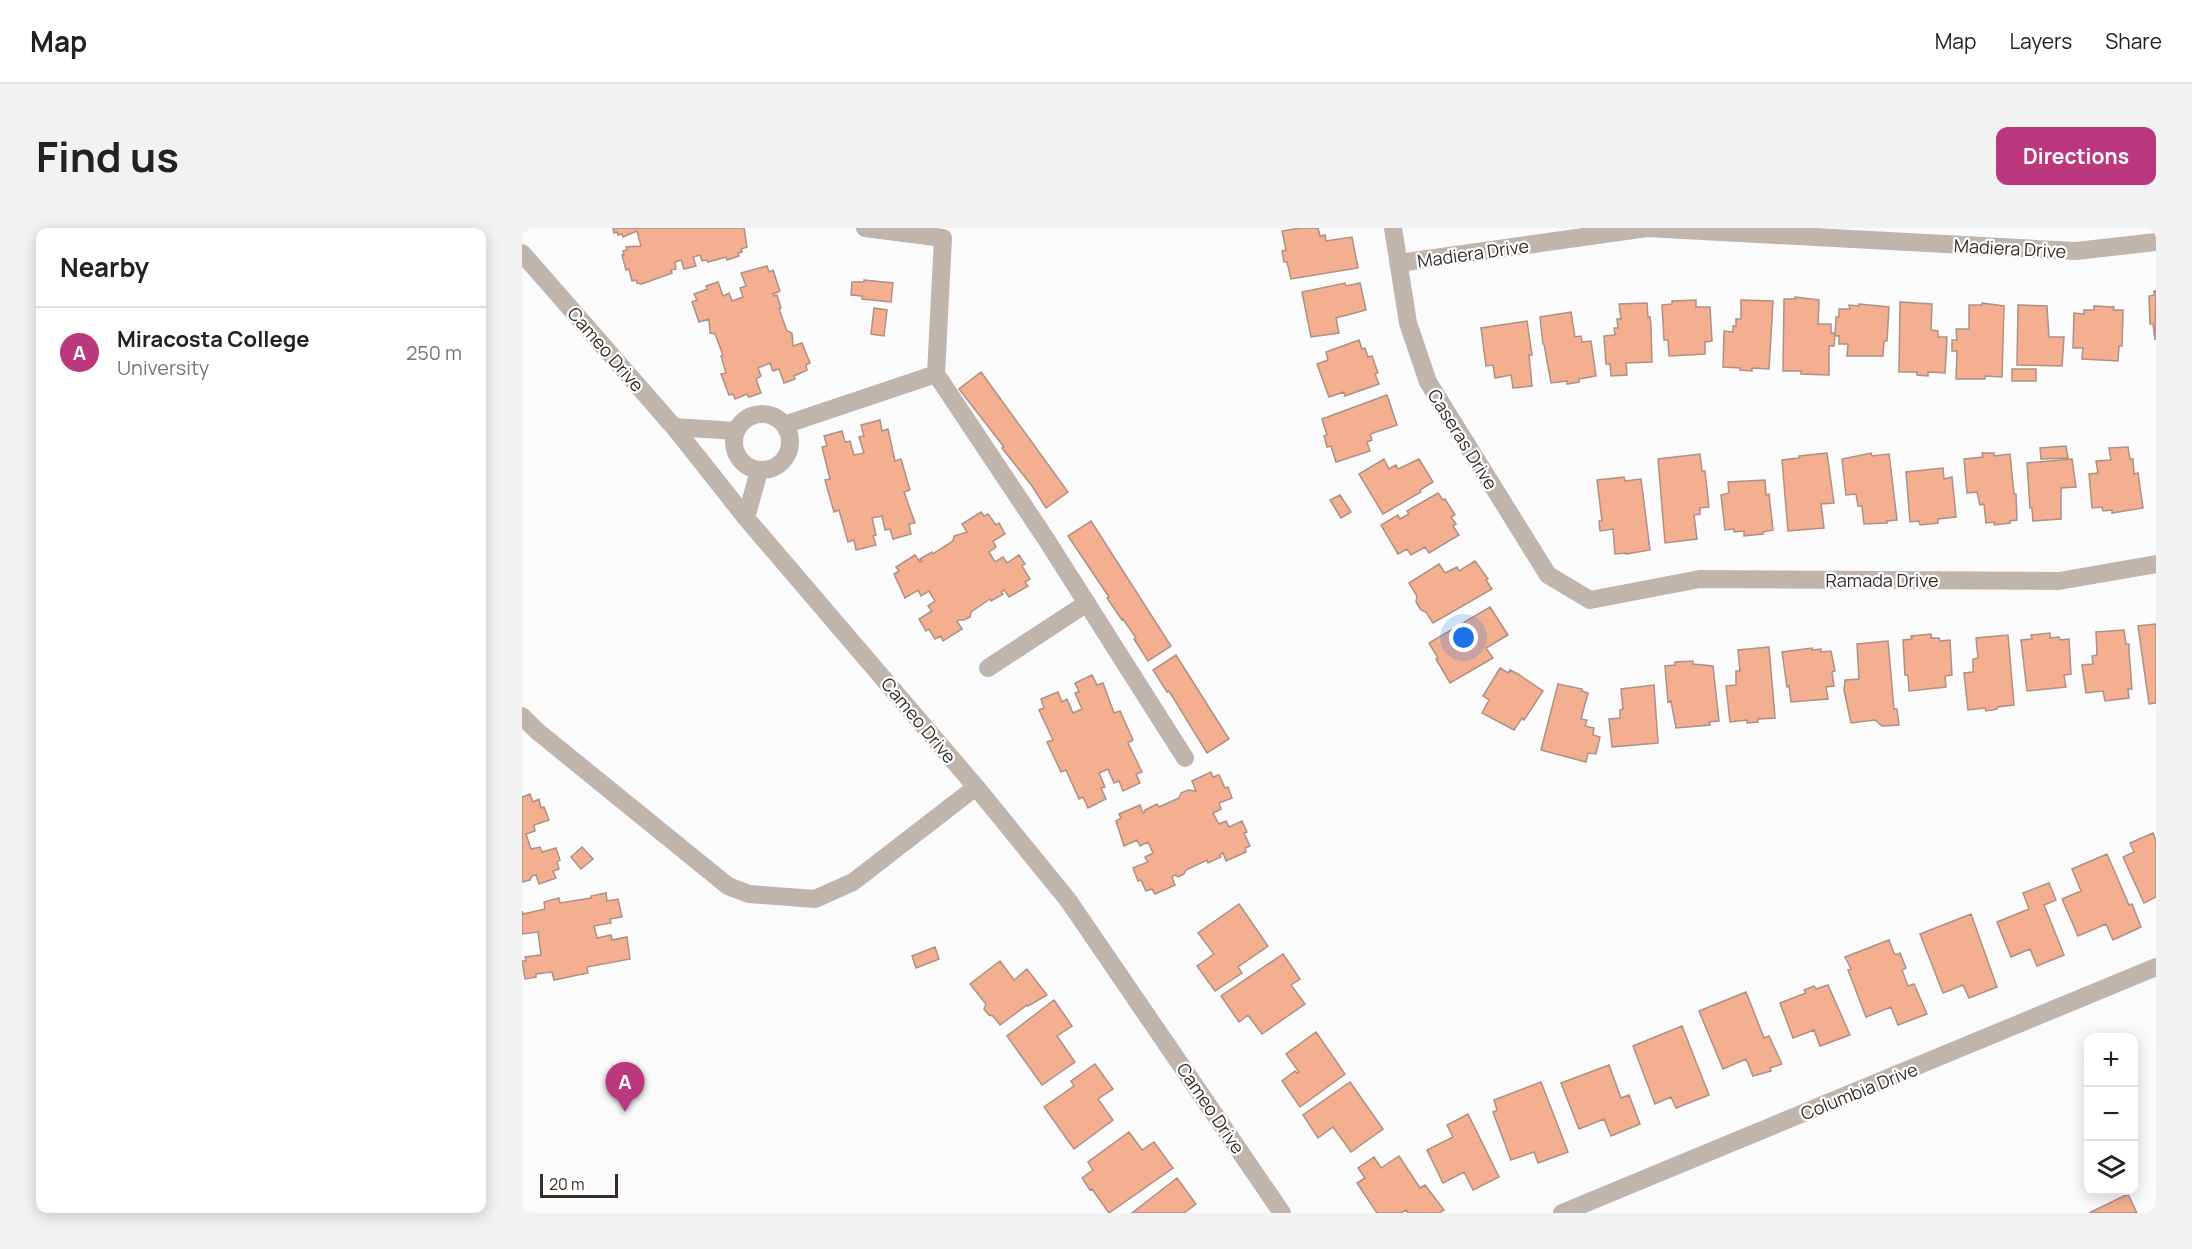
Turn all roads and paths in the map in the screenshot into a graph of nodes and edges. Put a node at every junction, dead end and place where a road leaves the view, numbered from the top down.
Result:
1 (865, 228) edge
2 (1393, 228) edge
3 (2156, 242) edge
4 (522, 253) edge
5 (1399, 263) junction
6 (936, 374) junction
7 (784, 424) junction
8 (674, 427) junction
9 (736, 431) junction
10 (759, 471) junction
11 (746, 518) junction
12 (2156, 564) edge
13 (1607, 597) joint
14 (1087, 603) junction
15 (988, 668) dead end
16 (522, 716) edge
17 (1185, 758) dead end
18 (976, 787) junction
19 (2156, 967) edge
20 (1282, 1213) edge
21 (1562, 1213) edge

1 - 6 street
2 - 5 street, Caseras Drive
3 - 5 street, Madiera Drive
4 - 8 street, Cameo Drive
5 - 13 street, Caseras Drive
6 - 7 street
6 - 14 street
7 - 9 street
7 - 10 street
8 - 9 street
8 - 11 street, Cameo Drive
9 - 10 street
10 - 11 street
11 - 18 street, Cameo Drive
12 - 13 street, Ramada Drive
14 - 15 street
14 - 17 street
16 - 18 street
18 - 20 street, Cameo Drive
19 - 21 street, Columbia Drive

